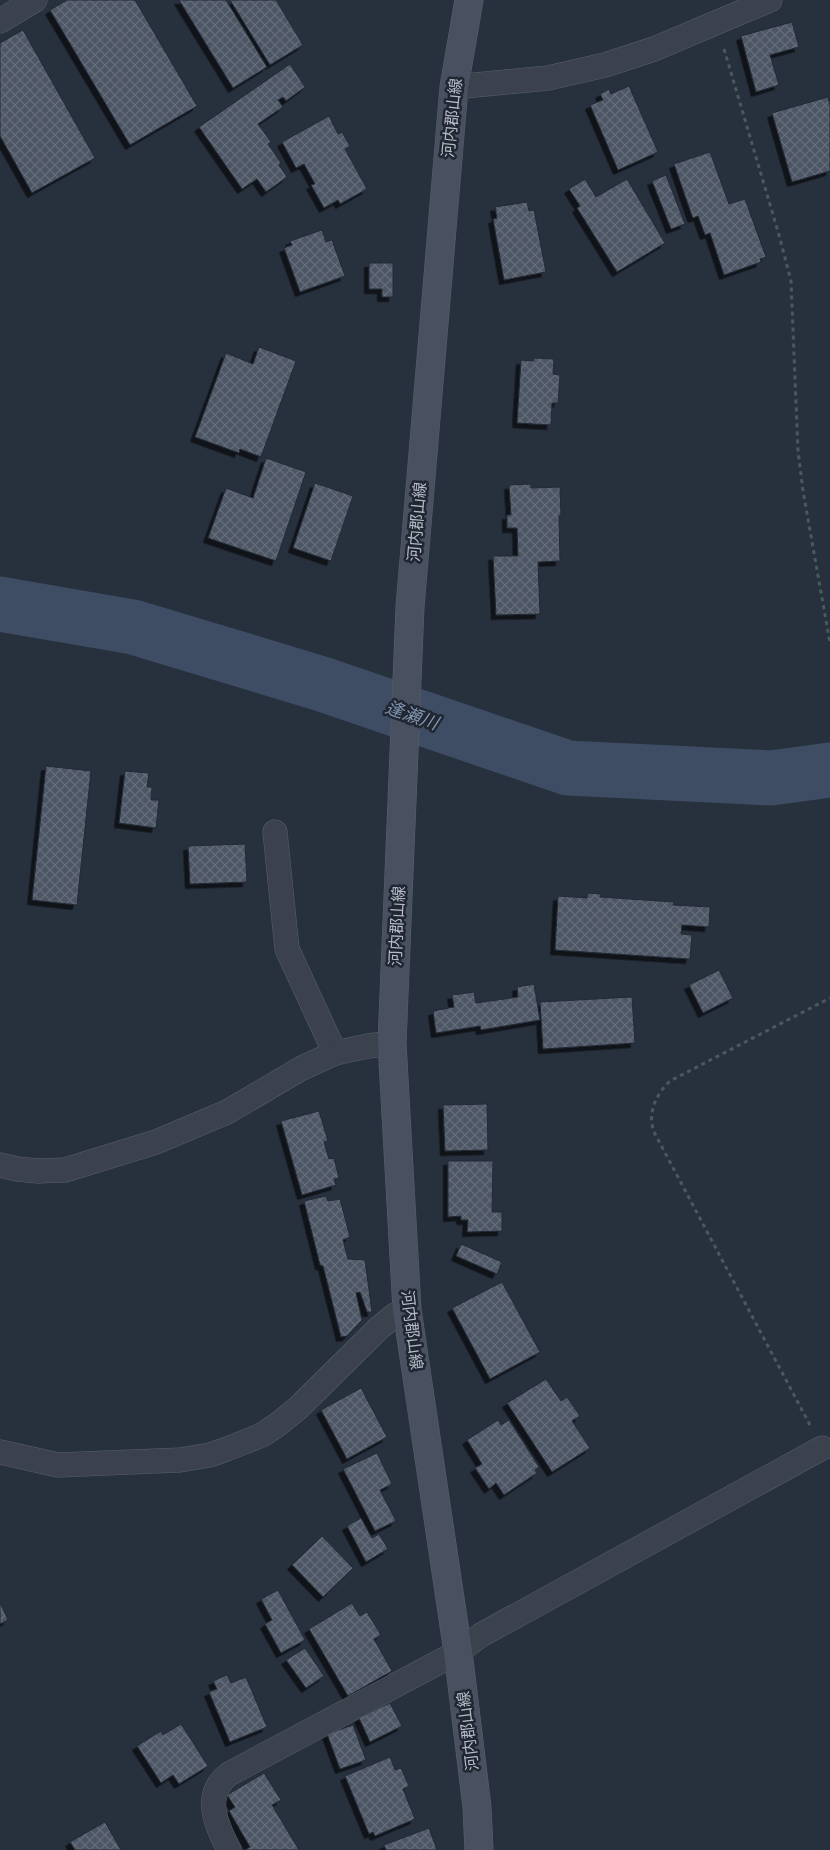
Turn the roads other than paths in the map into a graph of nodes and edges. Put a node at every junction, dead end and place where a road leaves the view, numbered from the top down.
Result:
1 (35, 0) edge
2 (469, 0) edge
3 (770, 0) edge
4 (0, 21) edge
5 (454, 87) junction
6 (275, 832) dead end
7 (392, 1043) junction
8 (335, 1053) junction
9 (0, 1165) edge
10 (407, 1310) junction
11 (822, 1448) road end
12 (0, 1452) edge
13 (458, 1652) junction
14 (229, 1850) edge
15 (479, 1850) edge

1 - 4 street
2 - 5 main road, 河内郡山線
3 - 5 street
5 - 7 main road, 河内郡山線
6 - 8 street
7 - 8 street
7 - 10 main road, 河内郡山線
8 - 9 street
10 - 12 street
10 - 13 main road, 河内郡山線
11 - 13 street
13 - 14 street
13 - 15 main road, 河内郡山線

